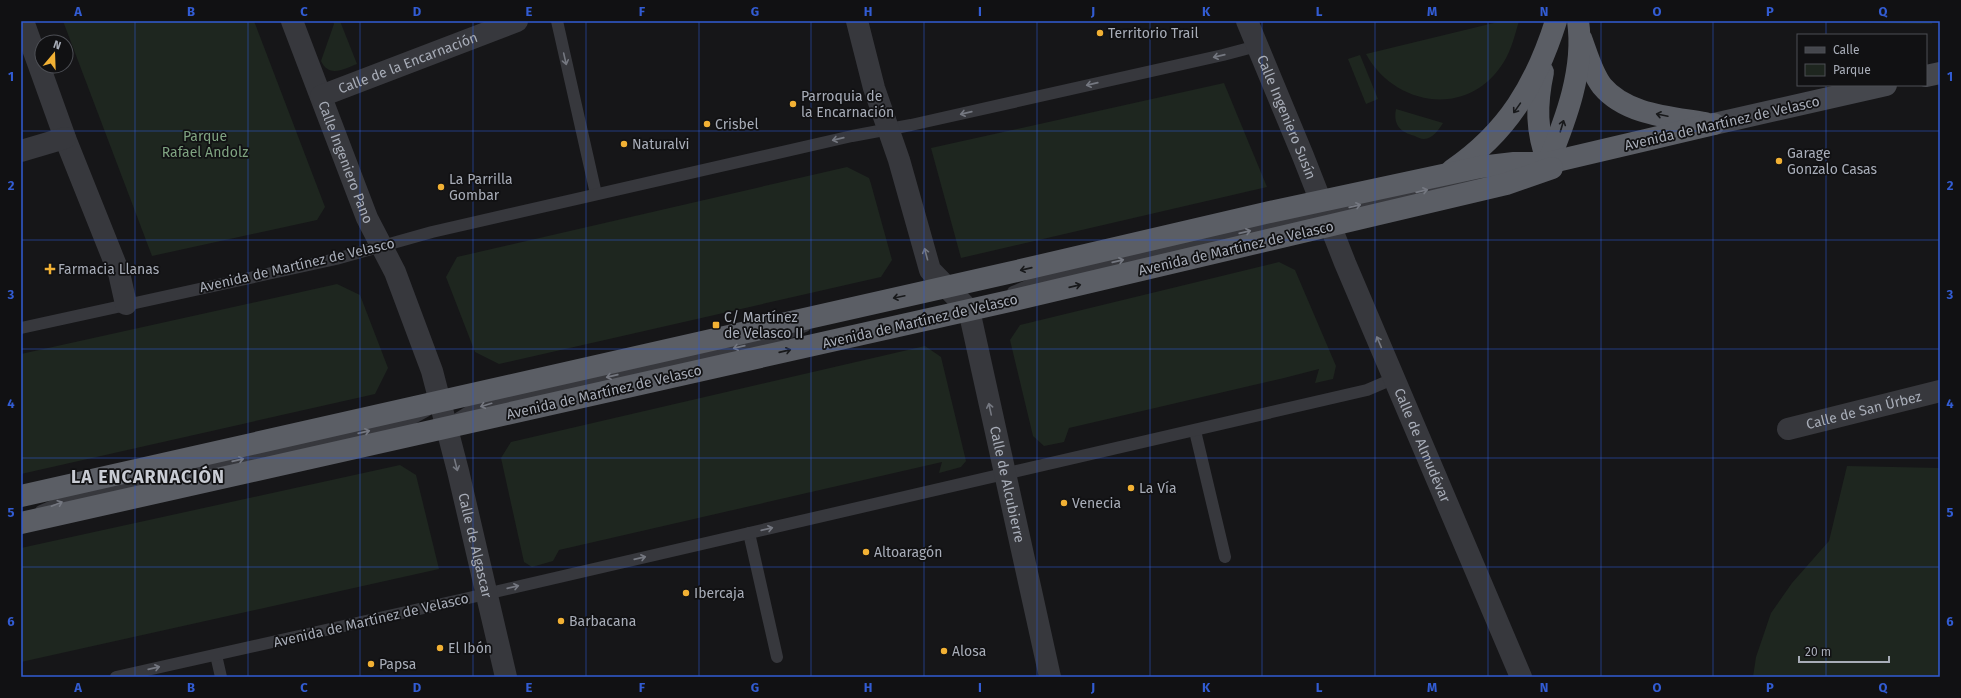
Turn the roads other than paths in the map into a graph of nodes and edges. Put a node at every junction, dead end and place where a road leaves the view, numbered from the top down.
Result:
1 (22, 21) edge
2 (292, 21) edge
3 (517, 21) edge
4 (556, 21) edge
5 (857, 21) edge
6 (1247, 21) edge
7 (1556, 21) edge
8 (1579, 30) edge
9 (1257, 46) junction
10 (1547, 48) junction
11 (1940, 73) edge
12 (1927, 76) edge
13 (1882, 86) edge
14 (321, 96) junction
15 (1714, 124) junction
16 (889, 130) junction
17 (65, 138) junction
18 (21, 151) edge
19 (1581, 156) junction
20 (1548, 163) junction
21 (1446, 174) junction
22 (596, 194) junction
23 (1326, 213) junction
24 (382, 246) junction
25 (965, 300) junction
26 (126, 304) junction
27 (21, 328) edge
28 (1395, 378) junction
29 (1940, 391) edge
30 (443, 414) junction
31 (1788, 429) dead end
32 (1195, 431) junction
33 (1004, 475) junction
34 (21, 496) edge
35 (22, 523) edge
36 (749, 533) junction
37 (1225, 557) dead end
38 (487, 593) junction
39 (216, 655) junction
40 (777, 657) dead end
41 (116, 677) edge
42 (221, 677) edge
43 (506, 677) edge
44 (1050, 677) edge
45 (1521, 677) edge

1 - 17 street
2 - 14 street, Calle Ingeniero Pano
3 - 14 street, Calle de la Encarnación
4 -> 22 lane
5 - 16 street
6 - 9 street, Calle Ingeniero Susín
7 - 10 highway
15 -> 8 highway
20 -> 8 highway
9 -> 16 lane, Avenida de Martínez de Velasco
9 - 23 street, Calle Ingeniero Susín
10 - 20 highway
10 -> 21 highway
11 - 12 main road
13 - 15 main road, Avenida de Martínez de Velasco
14 - 24 street, Calle Ingeniero Pano
15 - 19 highway, Avenida de Martínez de Velasco
16 -> 22 lane, Avenida de Martínez de Velasco
25 -> 16 street
17 - 18 street
17 - 26 street
19 - 20 highway, Avenida de Martínez de Velasco
19 - 23 highway, Avenida de Martínez de Velasco
20 - 21 highway, Avenida de Martínez de Velasco
23 -> 20 lane
21 - 23 highway, Avenida de Martínez de Velasco
22 - 24 lane, Avenida de Martínez de Velasco
25 -> 23 highway, Avenida de Martínez de Velasco
23 -> 25 highway, Avenida de Martínez de Velasco
28 -> 23 street, Calle de Almudévar
24 - 26 lane, Avenida de Martínez de Velasco
24 - 30 street, Calle Ingeniero Pano
30 -> 25 highway, Avenida de Martínez de Velasco
25 -> 30 highway, Avenida de Martínez de Velasco
33 -> 25 street, Calle de Alcubierre
26 - 27 lane, Avenida de Martínez de Velasco
28 - 32 lane, Avenida de Martínez de Velasco
28 - 45 street, Calle de Almudévar
29 - 31 street, Calle de San Úrbez
30 - 34 highway, Avenida de Martínez de Velasco
35 -> 30 highway, Avenida de Martínez de Velasco
30 -> 38 street, Calle de Algascar
32 - 33 lane, Avenida de Martínez de Velasco
32 - 37 lane
36 -> 33 lane, Avenida de Martínez de Velasco
33 - 44 street, Calle de Alcubierre
38 -> 36 lane, Avenida de Martínez de Velasco
36 - 40 lane
38 - 39 lane, Avenida de Martínez de Velasco
38 - 43 street, Calle de Algascar
41 -> 39 lane, Avenida de Martínez de Velasco
39 - 42 lane

